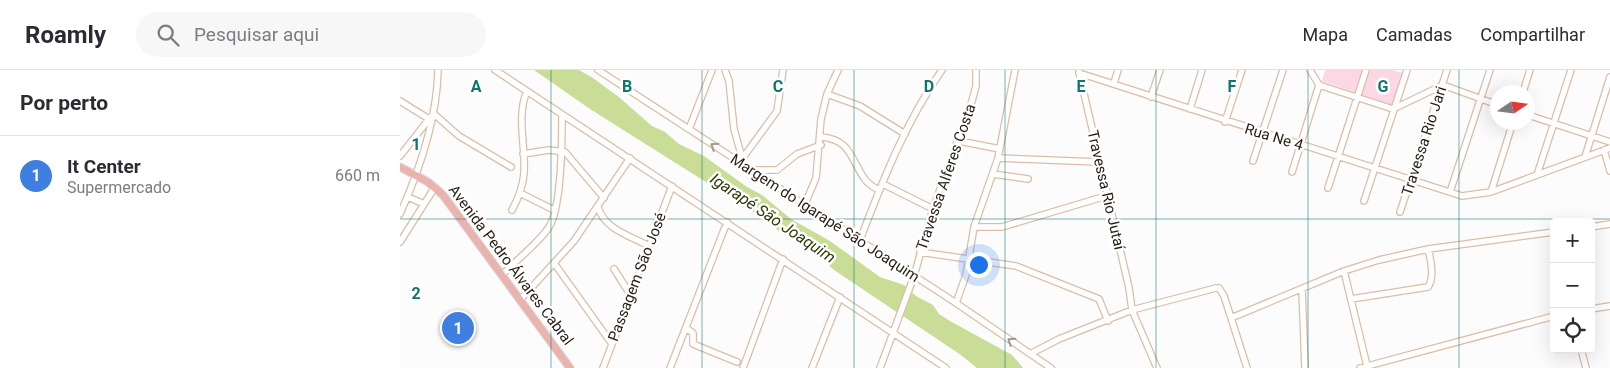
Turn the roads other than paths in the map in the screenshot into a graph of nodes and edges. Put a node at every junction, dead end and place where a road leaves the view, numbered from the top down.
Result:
1 (438, 70) edge
2 (494, 70) edge
3 (598, 70) edge
4 (712, 70) edge
5 (725, 70) edge
6 (783, 70) edge
7 (838, 70) edge
8 (942, 70) edge
9 (976, 70) edge
10 (1015, 70) edge
11 (1118, 70) edge
12 (1160, 70) edge
13 (1202, 70) edge
14 (1242, 70) edge
15 (1283, 70) edge
16 (1310, 70) edge
17 (1366, 70) edge
18 (1448, 70) edge
19 (1490, 70) edge
20 (1530, 70) edge
21 (1571, 70) edge
22 (1405, 71) edge
23 (1079, 72) edge
24 (1610, 77) edge
25 (1114, 83) junction
26 (1319, 85) junction
27 (1443, 85) junction
28 (1525, 85) edge
29 (528, 91) junction
30 (828, 94) junction
31 (1151, 96) junction
32 (1357, 97) junction
33 (1480, 100) junction
34 (400, 101) edge
35 (1490, 103) edge
36 (1190, 109) junction
37 (1393, 109) junction
38 (562, 115) junction
39 (432, 117) junction
40 (1535, 117) edge
41 (1226, 122) junction
42 (1554, 124) junction
43 (689, 129) junction
44 (1510, 130) edge
45 (1263, 133) junction
46 (905, 134) junction
47 (1591, 135) junction
48 (821, 137) junction
49 (959, 141) junction
50 (1610, 142) edge
51 (1301, 145) junction
52 (821, 146) junction
53 (1000, 149) junction
54 (1607, 149) edge
55 (562, 151) junction
56 (523, 154) junction
57 (400, 156) edge
58 (1337, 156) junction
59 (1585, 156) junction
60 (630, 158) junction
61 (998, 158) junction
62 (740, 160) junction
63 (1253, 161) dead end
64 (1098, 162) junction
65 (400, 166) edge
66 (511, 167) dead end
67 (1374, 169) junction
68 (750, 170) junction
69 (1610, 171) edge
70 (1292, 172) dead end
71 (417, 174) junction
72 (993, 174) junction
73 (1537, 175) junction
74 (1028, 179) dead end
75 (1411, 180) junction
76 (883, 184) junction
77 (672, 186) junction
78 (435, 187) junction
79 (1328, 188) dead end
80 (879, 190) junction
81 (1450, 192) junction
82 (1491, 192) junction
83 (520, 194) junction
84 (1106, 196) junction
85 (408, 197) junction
86 (604, 198) junction
87 (1364, 201) dead end
88 (424, 204) junction
89 (804, 206) junction
90 (598, 207) junction
91 (933, 209) junction
92 (512, 210) dead end
93 (554, 210) junction
94 (1400, 212) dead end
95 (400, 214) edge
96 (727, 222) junction
97 (1610, 224) edge
98 (1595, 226) edge
99 (974, 227) junction
100 (1550, 233) edge
101 (860, 240) junction
102 (400, 242) edge
103 (648, 246) junction
104 (1428, 249) junction
105 (920, 252) junction
106 (783, 259) junction
107 (969, 260) junction
108 (554, 263) junction
109 (614, 269) dead end
110 (1344, 271) junction
111 (503, 274) junction
112 (913, 278) junction
113 (1302, 289) junction
114 (630, 294) junction
115 (840, 297) junction
116 (521, 299) junction
117 (1351, 300) junction
118 (956, 303) junction
119 (1610, 306) edge
120 (1595, 308) edge
121 (1132, 310) junction
122 (1550, 317) edge
123 (1232, 318) junction
124 (1108, 321) junction
125 (686, 328) junction
126 (893, 332) junction
127 (612, 344) junction
128 (1582, 353) edge
129 (1030, 354) junction
130 (737, 362) dead end
131 (937, 365) edge
132 (1363, 367) edge
133 (570, 368) edge
134 (603, 368) edge
135 (670, 368) edge
136 (743, 368) edge
137 (812, 368) edge
138 (880, 368) edge
139 (946, 368) edge
140 (1051, 368) edge
141 (1156, 368) edge
142 (1248, 368) edge
143 (1305, 368) edge
144 (1586, 368) edge

1 - 39 street
2 - 29 street
3 - 43 street, Margem do Igarapé São Joaquim
4 - 43 street
5 - 62 street
6 - 62 street
7 - 30 street
8 - 46 street
9 - 49 street, Travessa Alferes Costa
10 - 53 street
11 - 25 street
12 - 31 street
13 - 36 street
14 - 41 street
15 - 45 street
16 - 26 street
17 - 32 street
18 - 27 street, Travessa Rio Jari
19 - 33 street
20 - 28 street
21 - 42 street
22 - 37 street
23 - 25 street, Rua Ne 4
23 - 64 street, Travessa Rio Jutaí
24 - 47 street
25 - 31 street, Rua Ne 4
26 - 32 street
26 - 51 street
27 - 33 street
27 - 37 street
27 - 75 street, Travessa Rio Jari
29 - 38 street
29 - 56 street
30 - 46 street
30 - 48 street
31 - 36 street, Rua Ne 4
32 - 37 street
32 - 58 street
33 - 35 street
33 - 81 street
34 - 39 street
36 - 41 street, Rua Ne 4
37 - 67 street
38 - 55 street
38 - 60 street
39 - 57 street
39 - 66 street
39 - 71 street
40 - 42 street
41 - 45 street, Rua Ne 4
42 - 47 street
42 - 73 street
62 -> 43 street, Margem do Igarapé São Joaquim
44 - 82 street
45 - 51 street, Rua Ne 4
45 - 63 street
46 - 76 street
47 - 50 street
47 - 59 street
48 - 52 street
48 - 80 street
49 - 53 street
49 - 91 street, Travessa Alferes Costa
51 - 58 street, Rua Ne 4
51 - 70 street
52 - 68 street
52 - 89 street
53 - 61 street
54 - 59 street
54 - 69 street
55 - 56 street
55 - 86 street
55 - 93 street
56 - 83 street
58 - 67 street, Rua Ne 4
58 - 79 street
59 - 73 street
60 - 77 street
60 - 86 street
61 - 64 street
61 - 72 street
62 - 68 street, Margem do Igarapé São Joaquim
64 - 84 street, Travessa Rio Jutaí
65 - 71 main road, Avenida Pedro Álvares Cabral
67 - 75 street, Rua Ne 4
67 - 87 street
68 - 89 street, Margem do Igarapé São Joaquim
71 - 78 main road, Avenida Pedro Álvares Cabral
71 - 85 street
72 - 74 street
72 - 99 street
73 - 82 street
75 - 81 street, Rua Ne 4
75 - 94 street, Travessa Rio Jari
76 - 80 street
76 - 91 street
77 - 96 street
77 - 103 street, Passagem São José
78 - 88 street
78 - 111 main road, Avenida Pedro Álvares Cabral
80 - 101 street
81 - 82 street, Rua Ne 4
83 - 92 street
83 - 93 street
84 - 99 street
84 - 121 street, Travessa Rio Jutaí
85 - 88 street
85 - 95 street
86 - 90 street
88 - 102 street
89 - 101 street, Margem do Igarapé São Joaquim
90 - 103 street
90 - 108 street
91 - 105 street, Travessa Alferes Costa
93 - 111 street
96 - 106 street
96 - 125 street
97 - 98 street
99 - 107 street
100 - 104 street
101 - 112 street, Margem do Igarapé São Joaquim
103 - 114 street, Passagem São José
104 - 110 street
104 - 117 street
105 - 107 street
105 - 112 street, Travessa Alferes Costa
106 - 115 street
106 - 136 street
107 - 118 street
107 - 124 street
108 - 116 street
108 - 127 street
109 - 114 street
110 - 113 street
110 - 117 street
111 - 116 main road, Avenida Pedro Álvares Cabral
112 - 118 street, Margem do Igarapé São Joaquim
112 - 126 street, Travessa Alferes Costa
113 - 123 street
113 - 143 street
114 - 127 street, Passagem São José
115 - 126 street
115 - 137 street
116 - 133 main road, Avenida Pedro Álvares Cabral
117 - 132 street
129 -> 118 street, Margem do Igarapé São Joaquim
119 - 120 street
121 - 123 street
121 - 124 street
121 - 141 street, Travessa Rio Jutaí
122 - 132 street
123 - 142 street
124 - 129 street
125 - 130 street
125 - 135 street
126 - 131 street
126 - 138 street, Travessa Alferes Costa
127 - 134 street, Passagem São José
128 - 144 street
129 - 140 street, Margem do Igarapé São Joaquim
131 - 139 street

